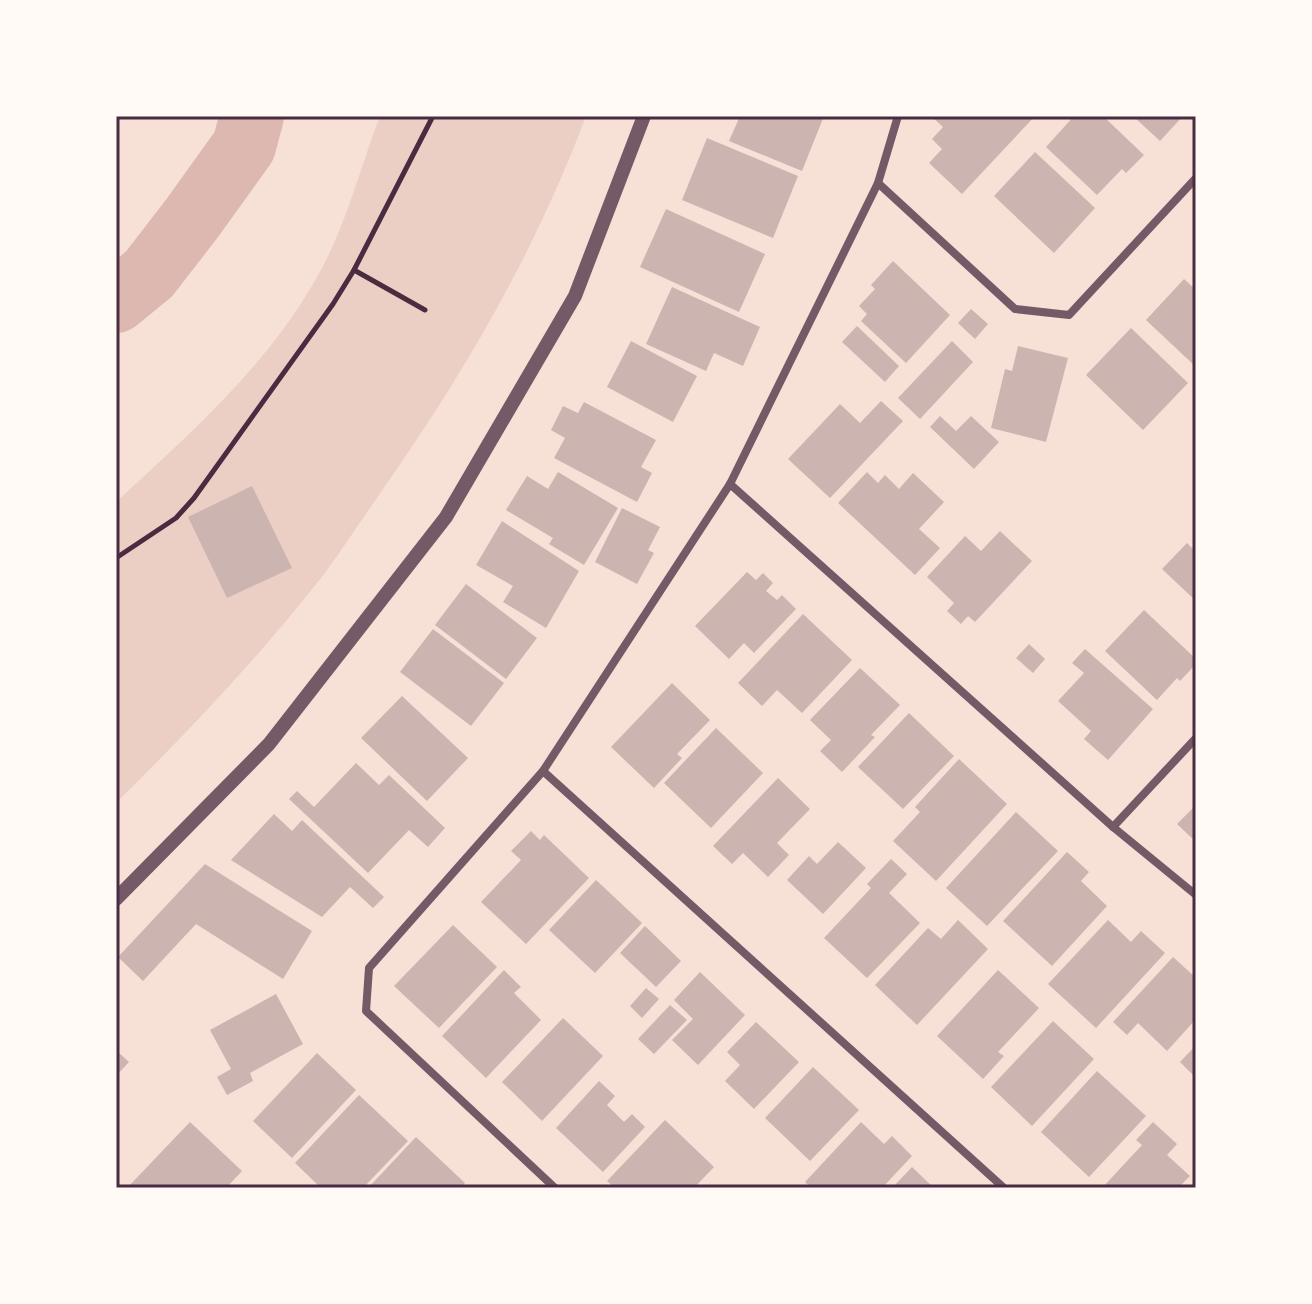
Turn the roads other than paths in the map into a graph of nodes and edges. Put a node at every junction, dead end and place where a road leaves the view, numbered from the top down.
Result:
1 (644, 116) edge
2 (898, 116) edge
3 (1196, 178) edge
4 (878, 183) junction
5 (730, 484) junction
6 (1196, 738) edge
7 (543, 771) junction
8 (1113, 827) junction
9 (1196, 895) edge
10 (116, 899) edge
11 (555, 1188) edge
12 (1004, 1188) edge

1 - 10 street
2 - 4 street
3 - 4 street
4 - 5 street
5 - 7 street
5 - 8 street
6 - 8 street
7 - 11 street
7 - 12 street
8 - 9 street

